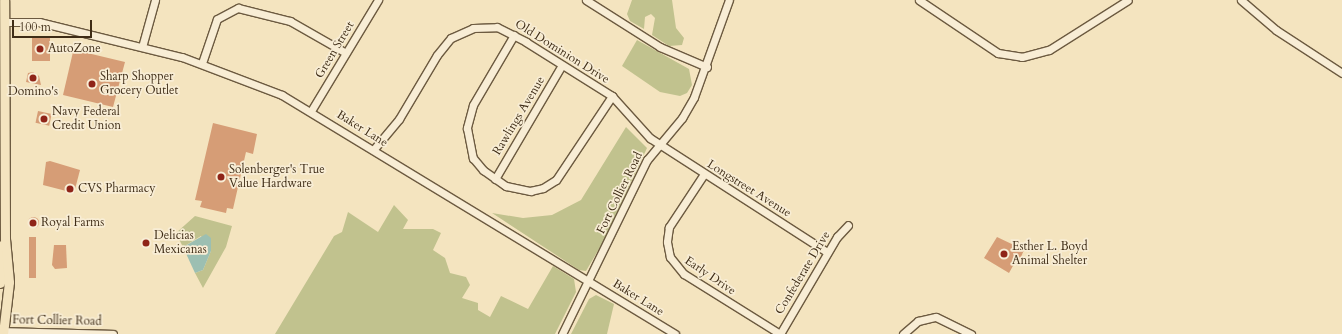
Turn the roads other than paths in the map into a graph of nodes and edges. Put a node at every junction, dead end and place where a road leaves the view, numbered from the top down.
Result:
1 (4, 0) edge
2 (155, 0) edge
3 (378, 0) edge
4 (586, 0) edge
5 (729, 0) edge
6 (919, 0) edge
7 (1128, 0) edge
8 (1241, 0) edge
9 (6, 22) junction
10 (514, 35) junction
11 (142, 47) junction
12 (3, 50) edge
13 (346, 52) junction
14 (202, 63) junction
15 (562, 65) junction
16 (707, 67) junction
17 (1342, 73) edge
18 (612, 96) junction
19 (311, 111) junction
20 (659, 144) junction
21 (374, 149) junction
22 (704, 174) junction
23 (495, 178) junction
24 (3, 185) edge
25 (848, 225) dead end
26 (6, 239) junction
27 (827, 252) junction
28 (588, 280) junction
29 (0, 283) edge
30 (2, 332) edge
31 (105, 333) edge
32 (113, 334) edge
33 (562, 334) edge
34 (674, 334) edge
35 (780, 334) edge
36 (903, 334) edge
37 (971, 334) edge

1 - 9 main road
2 - 11 street
3 - 13 street, Green Street
4 - 16 street
5 - 16 street, Fort Collier Road
6 - 7 street
8 - 17 street
9 - 11 street, Baker Lane
9 - 12 main road
10 - 15 street, Old Dominion Drive
10 - 21 street, Old Dominion Drive
10 - 23 street
11 - 14 street, Baker Lane
12 - 24 main road
13 - 14 street
13 - 19 street, Green Street
14 - 19 street, Baker Lane
15 - 18 street, Old Dominion Drive
15 - 23 street, Rawlings Avenue
16 - 20 street, Fort Collier Road
18 - 20 street, Old Dominion Drive
18 - 23 street
19 - 21 street, Baker Lane
20 - 22 street, Longstreet Avenue
20 - 28 street, Fort Collier Road
21 - 28 street, Baker Lane
22 - 27 street, Longstreet Avenue
22 - 35 street, Early Drive
24 - 26 main road
25 - 27 street, Confederate Drive
26 - 29 main road
26 - 30 main road
27 - 35 street, Confederate Drive
28 - 33 street, Fort Collier Road
28 - 34 street, Baker Lane
30 - 31 street, Fort Collier Road
31 - 32 street, Fort Collier Road
36 - 37 street

